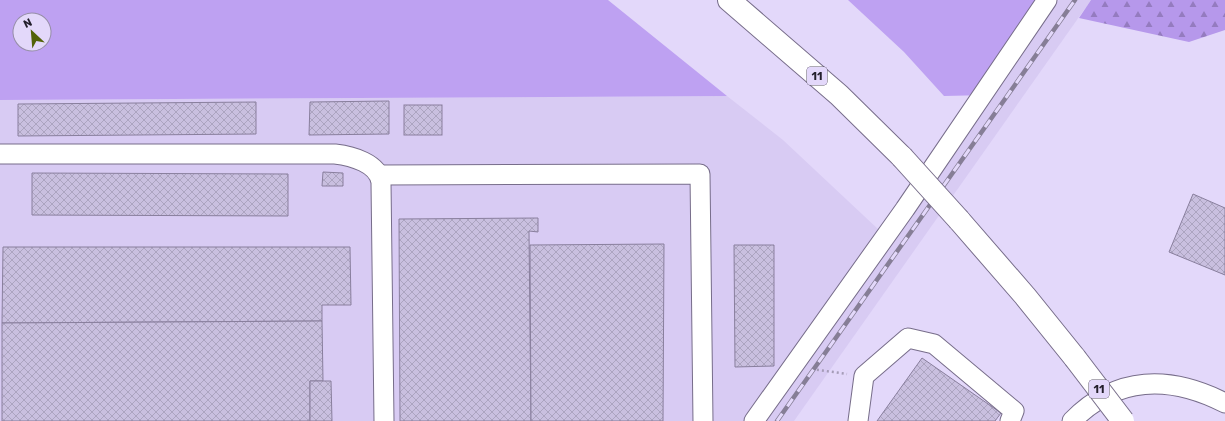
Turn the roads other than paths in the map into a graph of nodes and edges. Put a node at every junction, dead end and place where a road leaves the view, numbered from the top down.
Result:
1 (729, 0) edge
2 (1047, 0) edge
3 (0, 154) edge
4 (380, 174) junction
5 (1225, 402) edge
6 (384, 421) edge
7 (703, 421) edge
8 (754, 421) edge
9 (858, 421) edge
10 (1010, 421) edge
11 (1072, 421) edge
12 (1123, 421) edge

1 - 12 main road, 11, bridge
2 - 8 street
3 - 4 street
4 - 6 street
4 - 7 street
5 - 11 street
9 - 10 street

